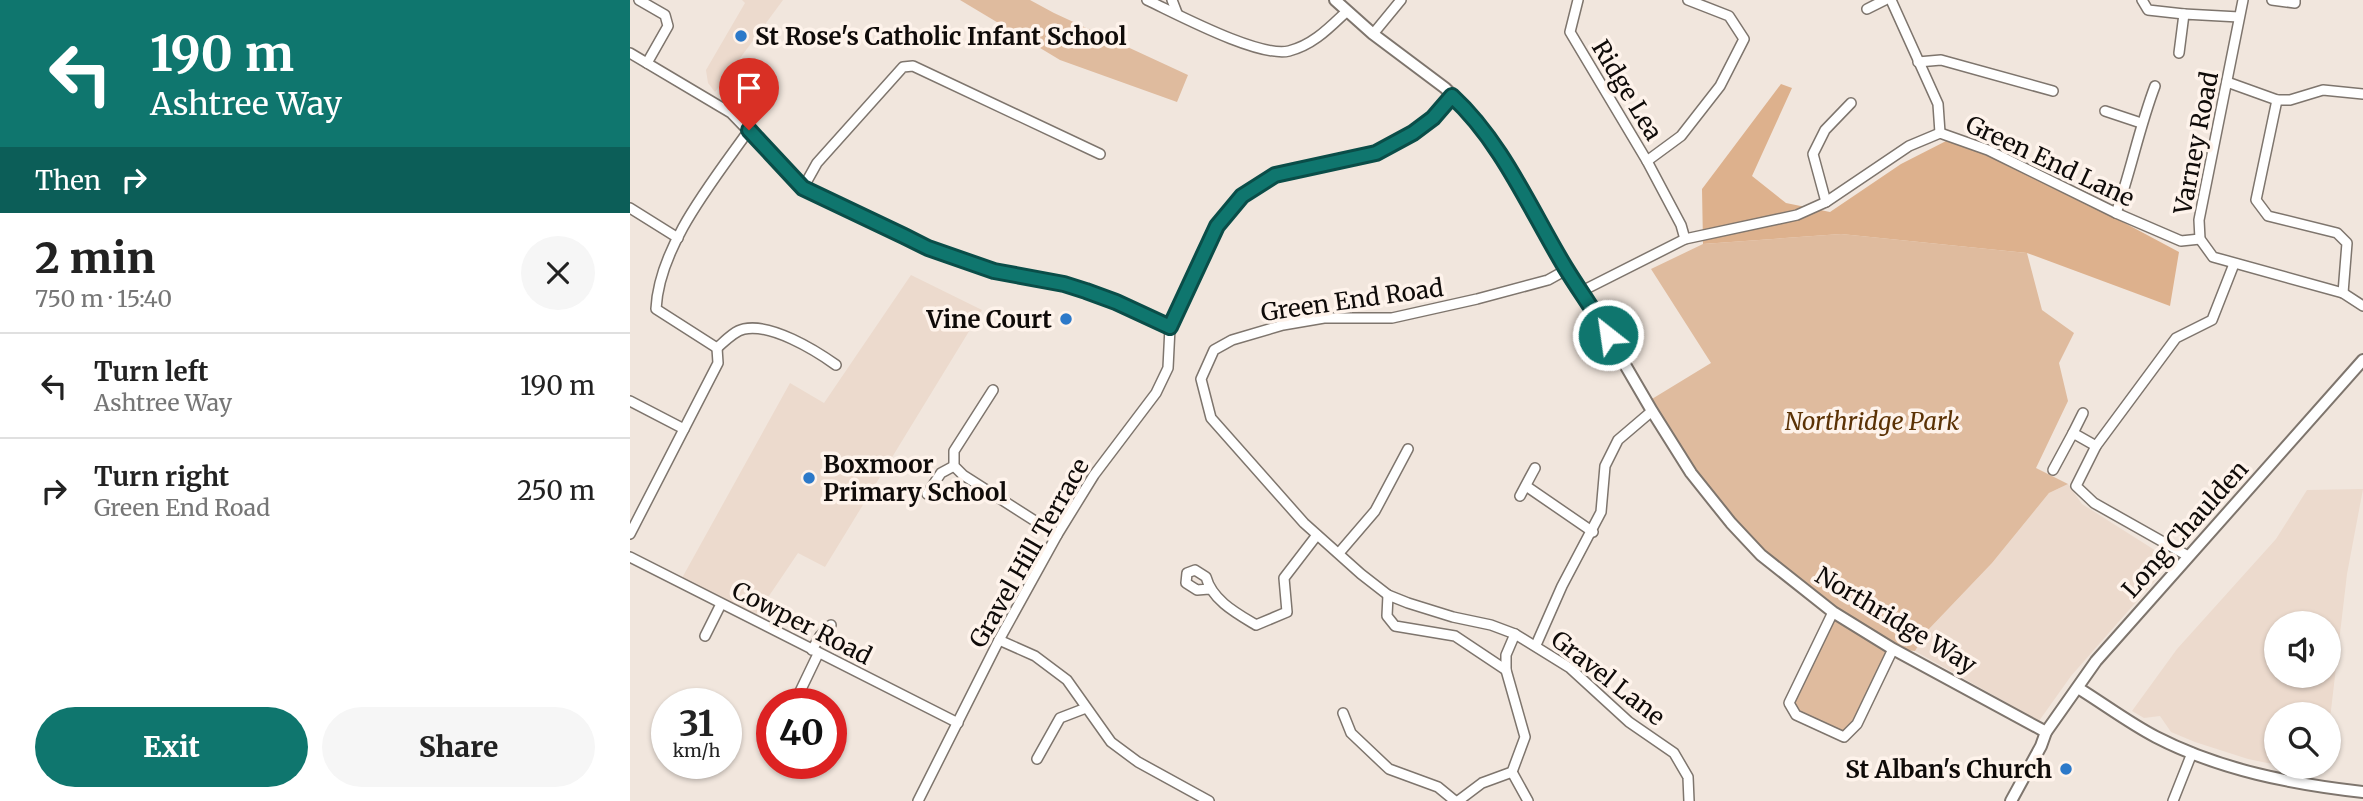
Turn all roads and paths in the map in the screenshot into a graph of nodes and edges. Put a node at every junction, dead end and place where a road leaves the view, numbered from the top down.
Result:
1 (639, 0) edge
2 (1147, 0) edge
3 (1172, 0) edge
4 (1335, 0) edge
5 (1401, 0) edge
6 (1578, 0) edge
7 (1688, 0) edge
8 (1885, 0) edge
9 (1891, 0) edge
10 (2141, 0) edge
11 (2243, 0) edge
12 (2272, 0) edge
13 (2295, 0) edge
14 (1867, 9) dead end
15 (1346, 12) junction
16 (1177, 13) junction
17 (2185, 14) junction
18 (2239, 17) junction
19 (1373, 34) junction
20 (630, 53) edge
21 (2179, 53) dead end
22 (1918, 62) junction
23 (648, 63) junction
24 (2227, 82) junction
25 (2155, 86) dead end
26 (2053, 91) dead end
27 (2363, 94) edge
28 (1452, 96) junction
29 (2277, 100) junction
30 (1851, 103) dead end
31 (2105, 111) dead end
32 (2141, 123) junction
33 (749, 130) junction
34 (1940, 133) junction
35 (1100, 154) dead end
36 (1647, 161) junction
37 (803, 188) junction
38 (1826, 202) junction
39 (630, 208) edge
40 (2116, 213) junction
41 (678, 238) junction
42 (1685, 239) junction
43 (2200, 239) junction
44 (2234, 264) junction
45 (1566, 270) junction
46 (1582, 291) junction
47 (2343, 293) junction
48 (2363, 306) edge
49 (1170, 327) junction
50 (717, 348) junction
51 (2363, 360) edge
52 (836, 365) dead end
53 (1201, 379) joint
54 (993, 390) dead end
55 (630, 401) edge
56 (1652, 411) junction
57 (2083, 413) dead end
58 (684, 429) junction
59 (2073, 433) junction
60 (2096, 446) junction
61 (1408, 449) dead end
62 (954, 466) junction
63 (1535, 468) dead end
64 (2053, 470) dead end
65 (1526, 486) junction
66 (927, 494) dead end
67 (1520, 496) dead end
68 (1593, 532) junction
69 (630, 534) edge
70 (1057, 535) junction
71 (1317, 535) junction
72 (1339, 553) junction
73 (2188, 556) junction
74 (630, 557) edge
75 (1209, 589) dead end
76 (1388, 595) junction
77 (721, 604) junction
78 (1833, 612) junction
79 (831, 625) dead end
80 (1515, 634) junction
81 (705, 636) dead end
82 (999, 640) junction
83 (1536, 645) junction
84 (1893, 649) junction
85 (815, 652) junction
86 (1506, 670) junction
87 (800, 688) edge
88 (2078, 688) junction
89 (1086, 708) junction
90 (1343, 713) dead end
91 (958, 723) junction
92 (2046, 732) junction
93 (2192, 754) junction
94 (1037, 759) dead end
95 (1512, 772) junction
96 (2363, 792) edge
97 (1203, 799) edge
98 (918, 801) edge
99 (1457, 801) edge
100 (1528, 801) edge
101 (1689, 801) edge
102 (2011, 801) edge
103 (2173, 801) edge

1 - 23 street
2 - 16 street
3 - 16 street
4 - 15 street, Northridge Way
5 - 19 street
6 - 36 street, Ridge Lea
7 - 36 street, Ridge Lea
8 - 14 street
9 - 22 street
10 - 17 street
11 - 18 street, Varney Road
12 - 13 street
15 - 16 street
15 - 19 street, Northridge Way
17 - 18 street
17 - 21 street
18 - 24 street, Varney Road
19 - 28 street, Northridge Way
20 - 23 street
22 - 26 street
22 - 34 street
23 - 33 street
24 - 29 street
24 - 43 street, Varney Road
25 - 32 street
27 - 29 street
28 - 45 street, Northridge Way
28 - 49 street
29 - 47 street
30 - 38 street
31 - 32 street
32 - 40 street
33 - 37 street
33 - 41 street
34 - 38 street, Green End Lane
34 - 40 street, Green End Lane
35 - 37 street
36 - 42 street, Ridge Lea
37 - 49 street
38 - 42 street, Green End Lane
39 - 41 street
40 - 43 street, Green End Lane
41 - 50 street
42 - 46 street, Green End Lane
43 - 44 street, Varney Road
44 - 47 street, Varney Road
44 - 60 street
45 - 46 street, Northridge Way
45 - 53 street, Green End Road
46 - 56 street, Northridge Way
47 - 48 street, Varney Road
49 - 70 street, Gravel Hill Terrace
50 - 52 street
50 - 58 street
51 - 73 street, Long Chaulden
53 - 71 street, Gravel Lane
54 - 62 street
55 - 58 street
56 - 68 street
56 - 78 street, Northridge Way
57 - 59 street
58 - 69 street
59 - 60 street
59 - 64 street
60 - 73 street
61 - 72 street
62 - 66 street
62 - 70 street
63 - 65 street
65 - 67 street
65 - 68 street
68 - 83 street
70 - 82 street, Gravel Hill Terrace
71 - 72 street, Gravel Lane
71 - 75 street
72 - 76 street, Gravel Lane
73 - 88 street, Long Chaulden
74 - 77 street, Cowper Road
76 - 80 street, Gravel Lane
76 - 86 street
77 - 81 street
77 - 85 street, Cowper Road
78 - 84 street, Northridge Way
78 - 84 street
79 - 85 street
80 - 83 street, Gravel Lane
80 - 86 street
82 - 89 street
82 - 91 street, Gravel Hill Terrace
83 - 101 street, Gravel Lane
84 - 92 street, Northridge Way
85 - 87 street
85 - 91 street, Cowper Road
86 - 95 street
88 - 92 street, Long Chaulden
88 - 93 street
89 - 94 street
89 - 97 street
90 - 99 street
91 - 98 street, Gravel Hill Terrace
92 - 102 street, Long Chaulden
93 - 96 street
93 - 103 street
95 - 99 street
95 - 100 street

